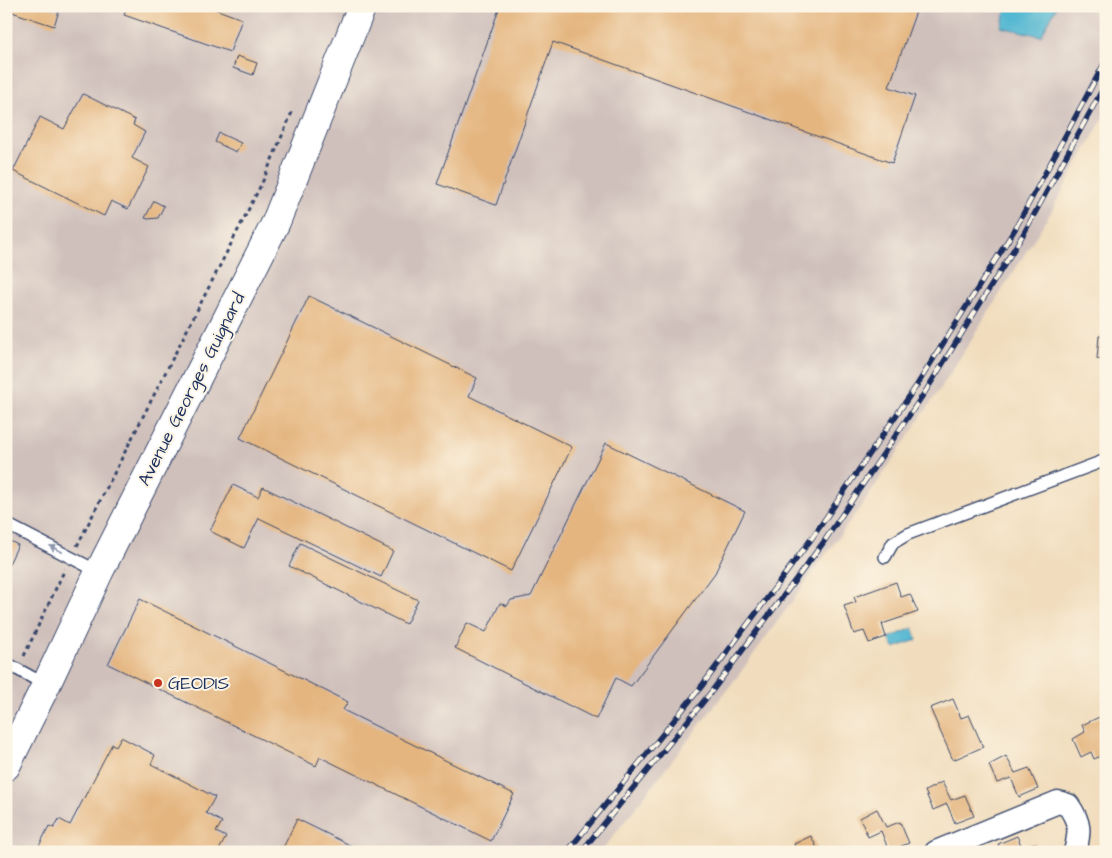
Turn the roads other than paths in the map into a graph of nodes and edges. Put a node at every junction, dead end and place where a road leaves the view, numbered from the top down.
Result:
1 (362, 6) edge
2 (1106, 460) edge
3 (6, 524) edge
4 (885, 557) dead end
5 (99, 572) junction
6 (6, 663) edge
7 (46, 685) junction
8 (6, 766) edge
9 (936, 852) edge
10 (1075, 852) edge

1 - 5 street, Avenue Georges Guignard
2 - 4 lane
5 -> 3 lane
5 - 7 street, Avenue Georges Guignard
6 - 7 lane
7 - 8 street, Avenue Georges Guignard
9 - 10 street

